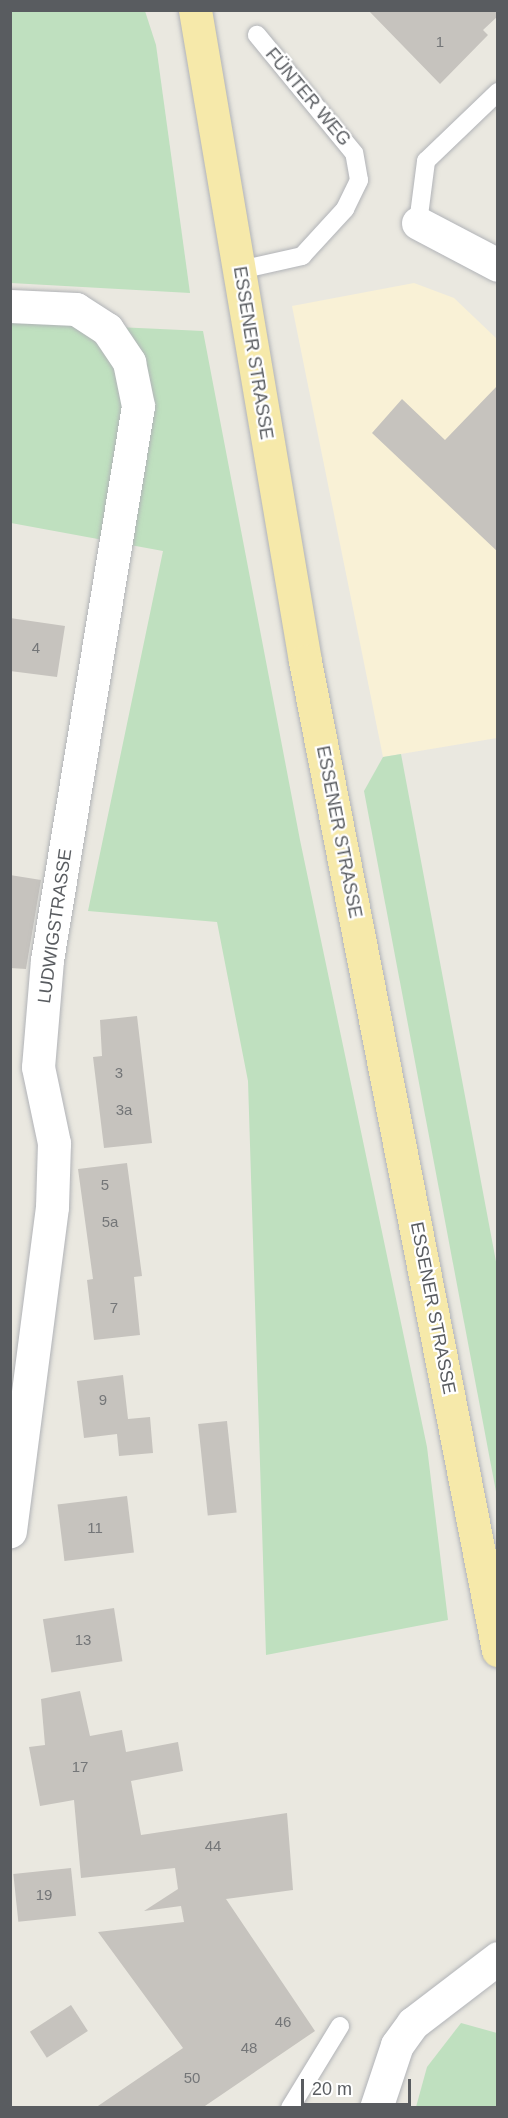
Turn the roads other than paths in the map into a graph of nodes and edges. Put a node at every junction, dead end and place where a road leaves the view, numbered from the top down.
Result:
1 (195, 10) edge
2 (257, 35) dead end
3 (498, 92) edge
4 (418, 223) joint
5 (498, 265) edge
6 (240, 270) junction
7 (10, 306) edge
8 (10, 1531) edge
9 (498, 1650) edge
10 (498, 1958) edge
11 (340, 2026) dead end
12 (290, 2108) edge
13 (376, 2108) edge

1 - 6 main road, ESSENER STRASSE
2 - 6 lane, FÜNTER WEG
3 - 4 lane
4 - 5 street
6 - 9 main road, ESSENER STRASSE
7 - 8 street, LUDWIGSTRASSE
10 - 13 street
11 - 12 lane

